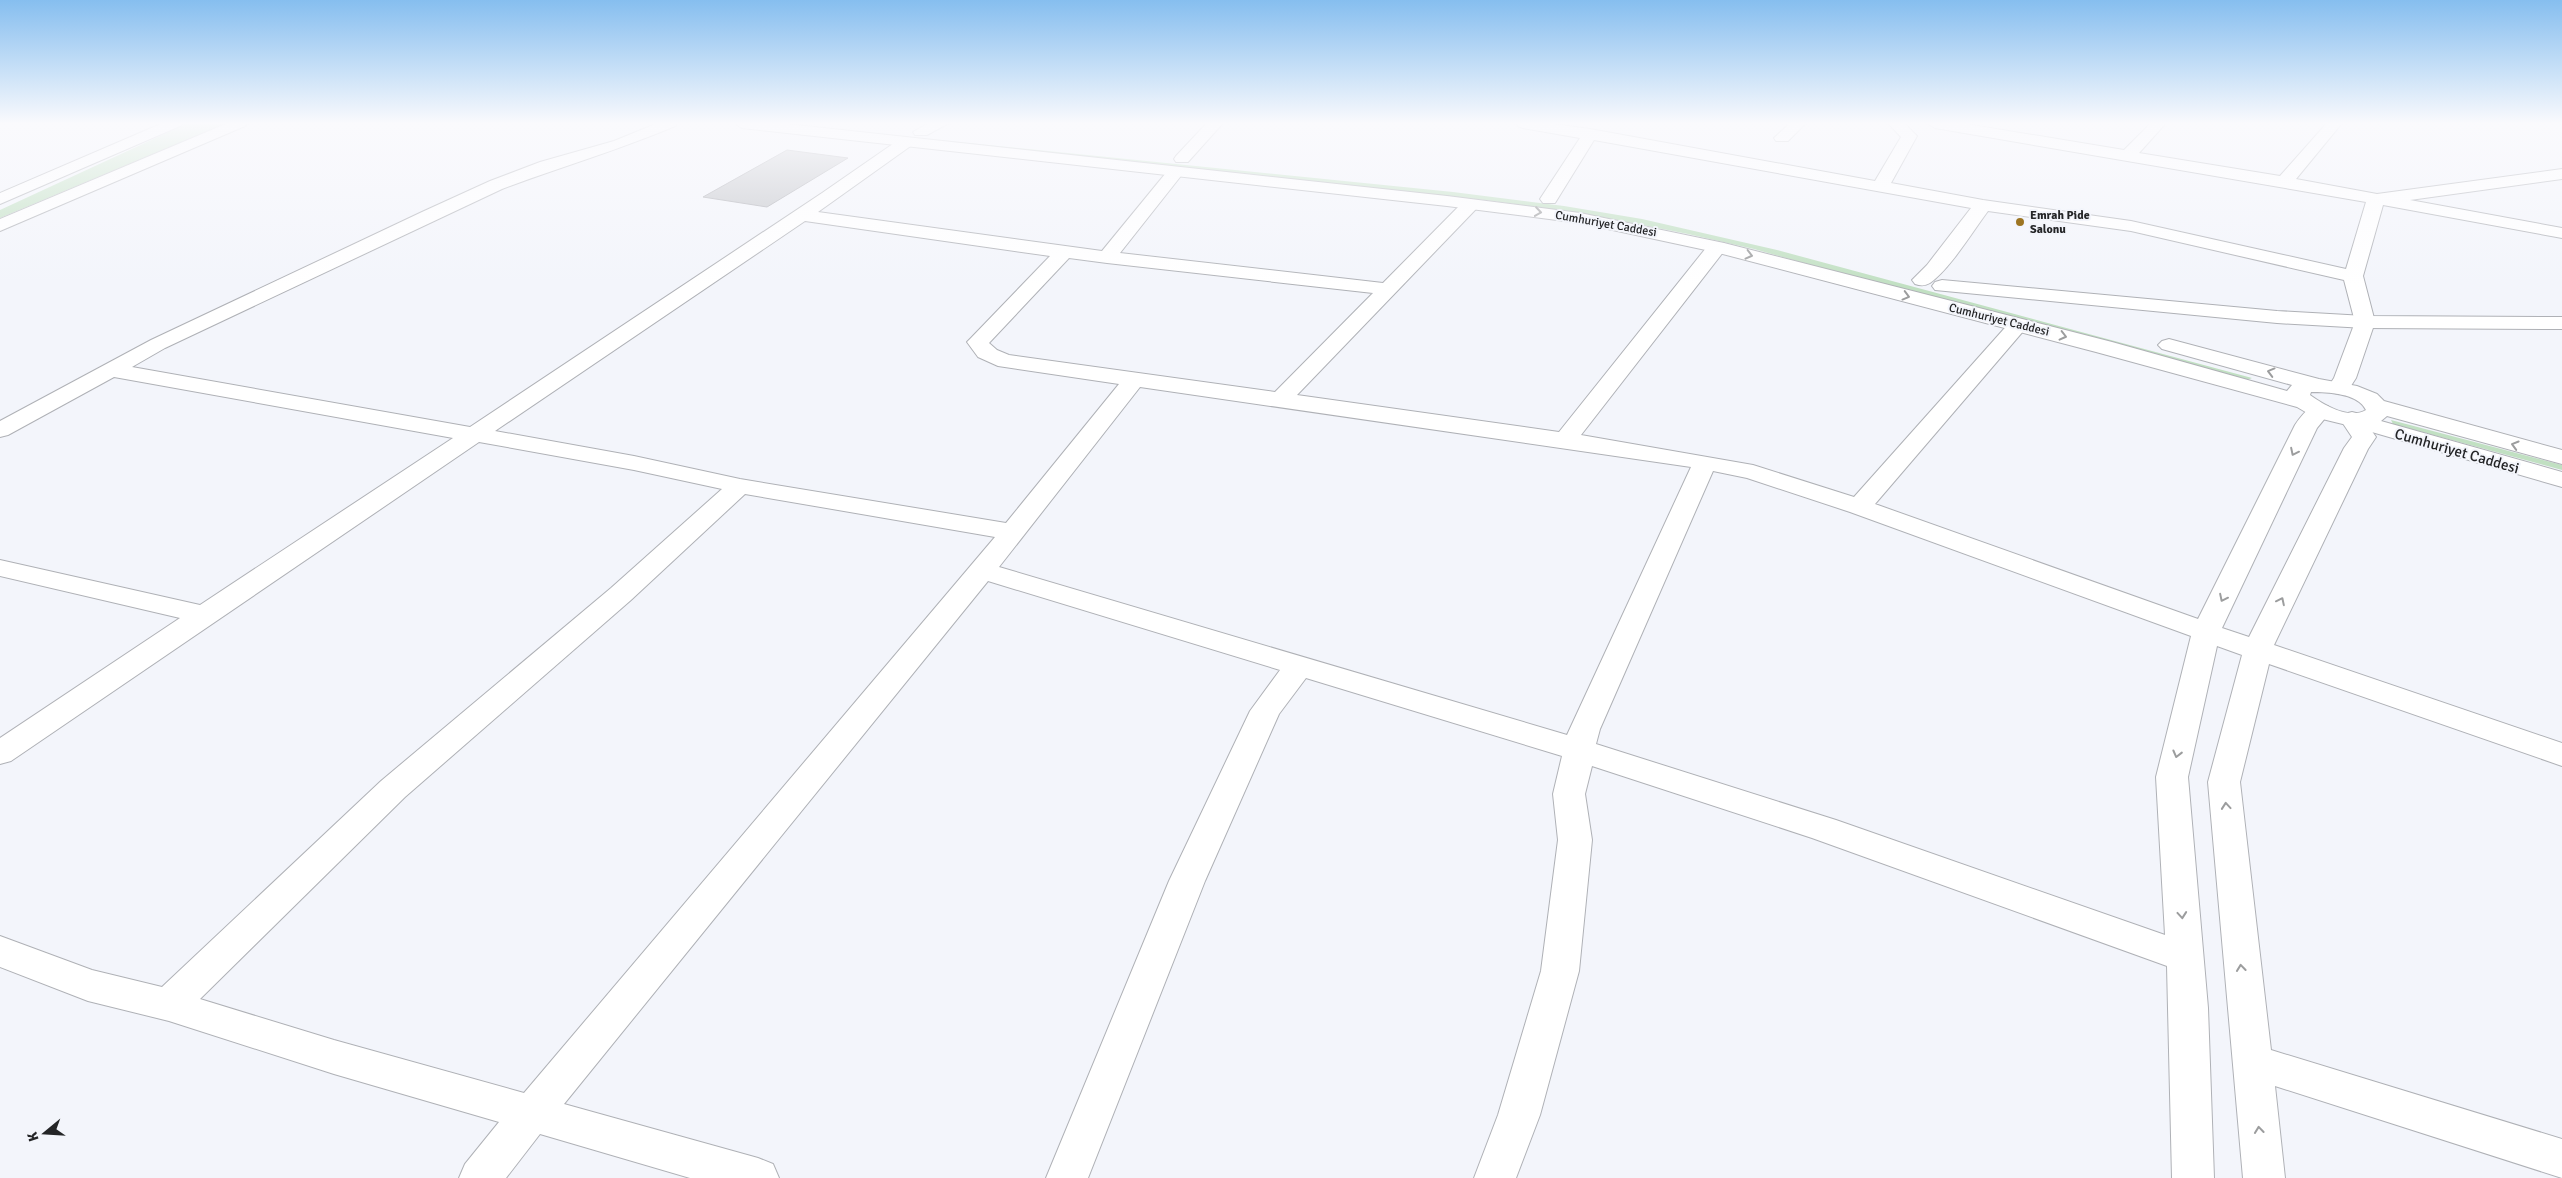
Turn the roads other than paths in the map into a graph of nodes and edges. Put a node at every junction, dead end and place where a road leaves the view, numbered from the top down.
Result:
1 (48, 178) edge
2 (111, 178) edge
3 (514, 178) edge
4 (855, 178) edge
5 (1170, 178) edge
6 (1271, 178) edge
7 (1313, 178) edge
8 (1562, 178) edge
9 (1837, 178) edge
10 (1885, 178) edge
11 (2262, 178) edge
12 (2288, 178) edge
13 (2532, 178) edge
14 (2285, 182) junction
15 (1880, 187) junction
16 (0, 199) edge
17 (1549, 199) junction
18 (2376, 199) junction
19 (1471, 204) junction
20 (1983, 205) junction
21 (802, 215) junction
22 (0, 226) edge
23 (2562, 233) edge
24 (1717, 247) junction
25 (1064, 252) junction
26 (1107, 257) junction
27 (1834, 259) dead end
28 (2353, 276) junction
29 (1942, 286) junction
30 (1388, 289) junction
31 (2047, 313) dead end
32 (2365, 322) junction
33 (2532, 322) junction
34 (2562, 323) edge
35 (2018, 325) junction
36 (2562, 329) edge
37 (2152, 341) dead end
38 (112, 370) junction
39 (1134, 379) junction
40 (2320, 396) junction
41 (1281, 399) junction
42 (2365, 413) junction
43 (0, 430) edge
44 (474, 434) junction
45 (1565, 440) junction
46 (2562, 457) edge
47 (1705, 462) junction
48 (2562, 480) edge
49 (740, 486) junction
50 (1859, 508) junction
51 (1013, 532) junction
52 (0, 568) edge
53 (982, 571) junction
54 (204, 615) junction
55 (2206, 632) junction
56 (2258, 649) junction
57 (1299, 666) junction
58 (1579, 750) junction
59 (0, 753) edge
60 (2562, 755) edge
61 (0, 951) edge
62 (2186, 957) junction
63 (169, 1005) junction
64 (2251, 1061) junction
65 (532, 1113) junction
66 (2562, 1159) edge
67 (480, 1178) edge
68 (758, 1178) edge
69 (1067, 1178) edge
70 (1495, 1178) edge
71 (2194, 1178) edge
72 (2264, 1178) edge

1 - 16 main road
2 - 22 main road
3 - 38 main road
4 - 21 main road
5 - 26 main road
6 - 19 main road, Cumhuriyet Caddesi
7 - 17 main road, Cumhuriyet Caddesi
8 - 17 main road
9 - 15 main road
10 - 15 main road
11 - 14 main road
12 - 14 main road
13 - 18 main road
14 - 18 main road
15 - 20 main road
17 - 27 main road, Cumhuriyet Caddesi
18 - 23 main road
18 - 28 main road
19 -> 24 main road, Cumhuriyet Caddesi
19 - 30 main road
20 - 28 main road
20 - 29 main road, Cumhuriyet Caddesi
21 - 25 main road
21 - 44 main road
24 -> 35 main road, Cumhuriyet Caddesi
24 - 45 main road
25 - 26 main road
25 - 39 main road
26 - 30 main road
28 - 32 main road
29 - 31 main road, Cumhuriyet Caddesi
29 - 32 main road
30 - 41 main road
32 - 33 main road
32 - 40 main road
33 - 34 main road
33 - 36 main road
35 -> 40 main road, Cumhuriyet Caddesi
35 - 50 main road
40 -> 37 main road, Cumhuriyet Caddesi
38 - 43 main road
38 - 44 main road
39 - 41 main road
39 - 51 main road
40 - 42 main road, Cumhuriyet Caddesi
40 - 42 main road, Cumhuriyet Caddesi
40 -> 55 main road
41 - 45 main road
46 -> 42 main road, Cumhuriyet Caddesi
42 - 48 main road, Cumhuriyet Caddesi
56 -> 42 main road
44 - 49 main road
44 - 54 main road
45 - 47 main road
47 - 50 main road
47 - 58 main road
49 - 51 main road
49 - 63 main road
50 - 55 main road
51 - 53 main road
52 - 54 main road
53 - 57 main road
53 - 65 main road
54 - 59 main road
55 - 56 main road
55 -> 62 main road
56 - 60 main road
64 -> 56 main road
57 - 58 main road
57 - 69 main road
58 - 62 main road
58 - 70 main road
61 - 63 main road
62 - 71 main road
63 - 65 main road
64 - 66 main road
72 -> 64 main road
65 - 67 main road
65 - 68 main road

